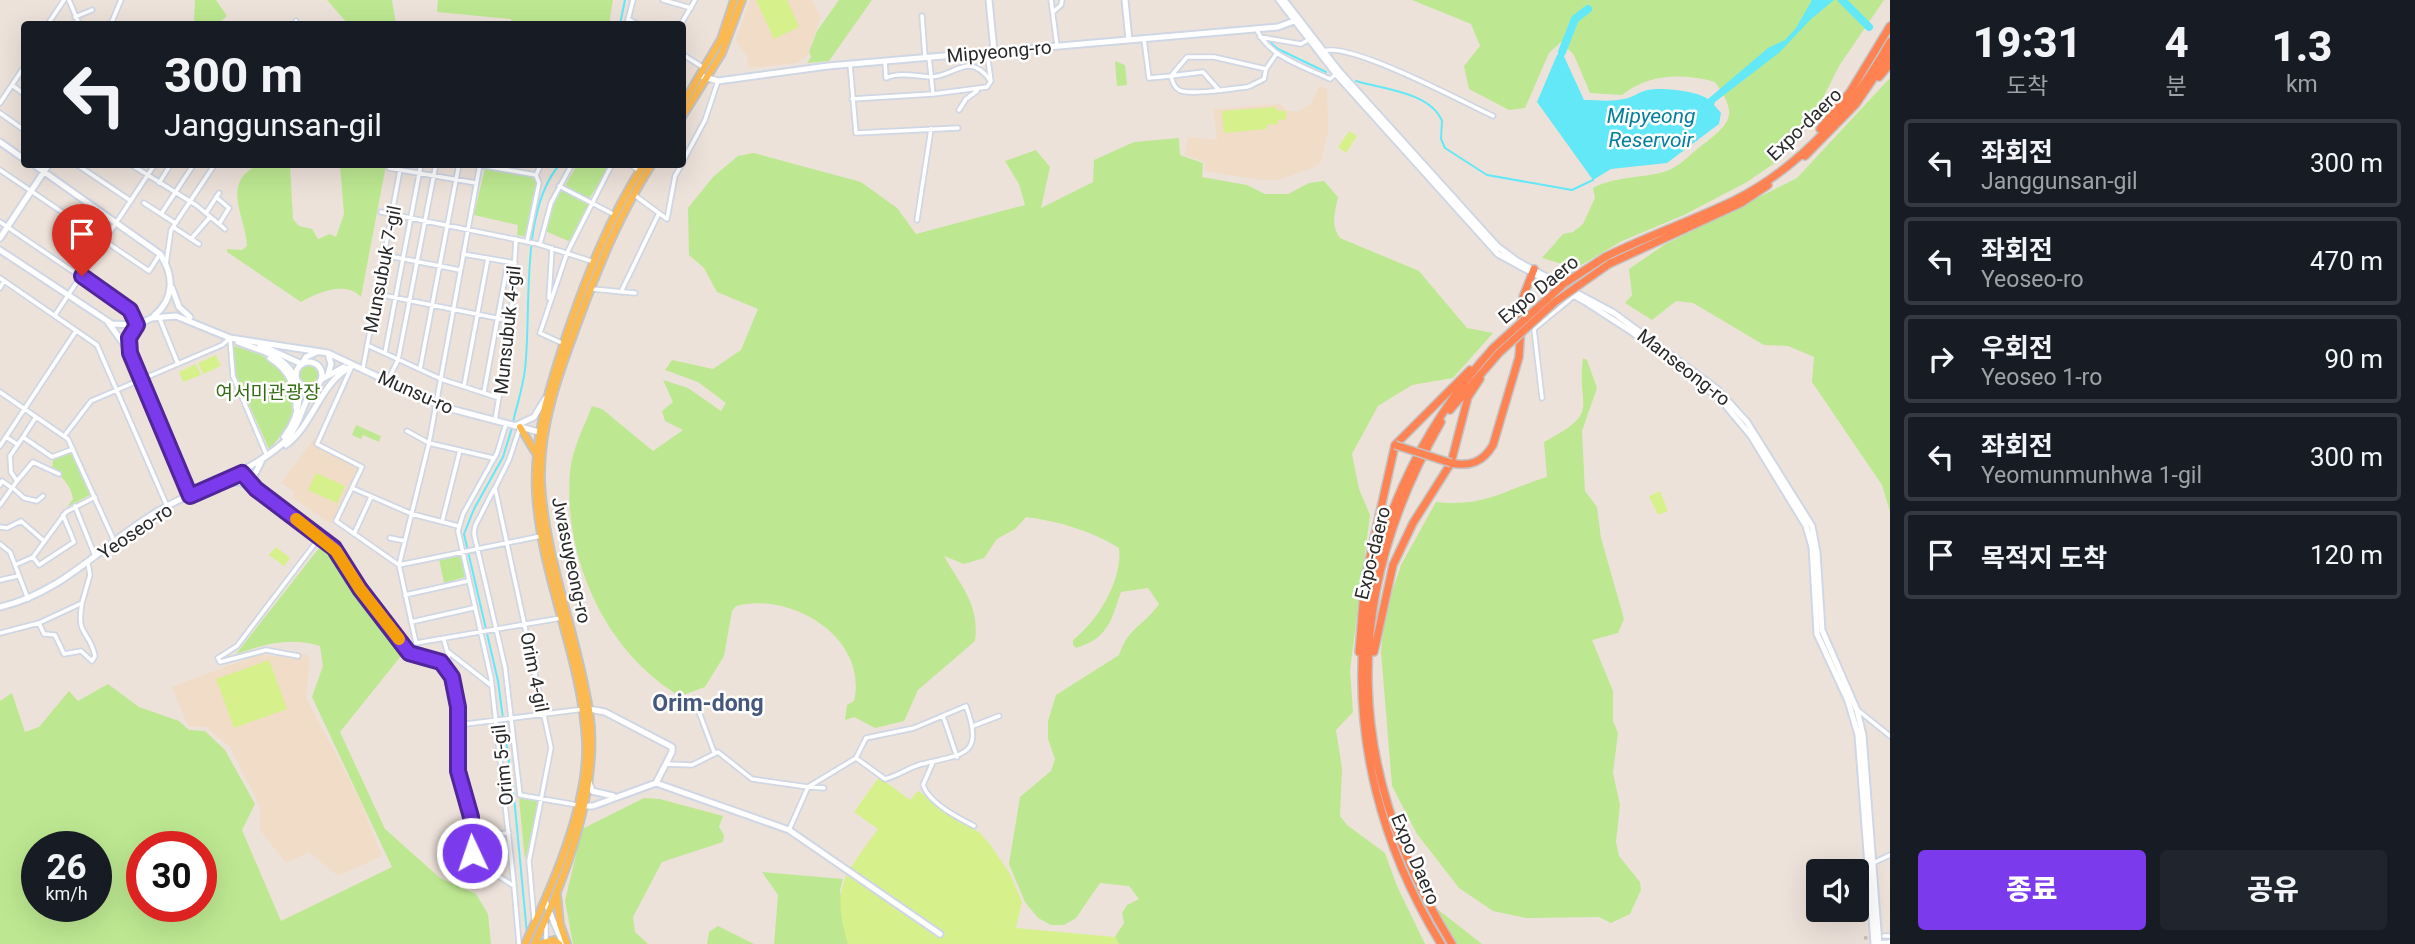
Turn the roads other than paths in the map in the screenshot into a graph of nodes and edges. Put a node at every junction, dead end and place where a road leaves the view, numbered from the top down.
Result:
1 (67, 0) edge
2 (121, 0) edge
3 (633, 0) edge
4 (663, 0) edge
5 (695, 0) edge
6 (734, 0) edge
7 (742, 0) edge
8 (989, 0) edge
9 (1051, 0) edge
10 (1062, 0) edge
11 (1125, 0) edge
12 (1281, 0) edge
13 (691, 8) junction
14 (92, 10) dead end
15 (1053, 12) junction
16 (922, 16) dead end
17 (75, 17) junction
18 (1295, 20) junction
19 (50, 21) edge
20 (77, 21) edge
21 (113, 21) edge
22 (627, 21) edge
23 (683, 21) edge
24 (1890, 26) edge
25 (1257, 29) junction
26 (1260, 37) junction
27 (1144, 38) junction
28 (1129, 40) junction
29 (1308, 40) junction
30 (1890, 43) edge
31 (1057, 46) junction
32 (719, 51) junction
33 (991, 52) junction
34 (1277, 53) junction
35 (1322, 53) junction
36 (1890, 54) edge
37 (686, 56) edge
38 (927, 57) junction
39 (885, 61) junction
40 (850, 64) junction
41 (1890, 64) edge
42 (706, 69) junction
43 (1266, 69) junction
44 (21, 72) edge
45 (1338, 72) junction
46 (1171, 76) junction
47 (931, 77) junction
48 (704, 78) junction
49 (718, 80) junction
50 (990, 80) junction
51 (12, 85) junction
52 (1868, 87) junction
53 (1219, 89) junction
54 (979, 90) junction
55 (21, 92) edge
56 (933, 94) junction
57 (852, 99) junction
58 (686, 100) edge
59 (0, 103) edge
60 (962, 109) dead end
61 (686, 110) edge
62 (0, 113) edge
63 (1493, 116) dead end
64 (21, 128) edge
65 (958, 128) dead end
66 (931, 129) junction
67 (0, 142) edge
68 (686, 156) edge
69 (21, 157) edge
70 (1789, 164) junction
71 (38, 168) edge
72 (46, 168) edge
73 (82, 168) edge
74 (136, 168) edge
75 (153, 168) edge
76 (169, 168) edge
77 (191, 168) edge
78 (213, 168) edge
79 (389, 168) dead end
80 (420, 168) edge
81 (435, 168) edge
82 (458, 168) edge
83 (479, 168) edge
84 (497, 168) edge
85 (539, 168) edge
86 (570, 168) edge
87 (610, 168) edge
88 (641, 168) edge
89 (649, 168) edge
90 (680, 168) edge
91 (0, 170) edge
92 (400, 170) junction
93 (44, 172) junction
94 (419, 173) junction
95 (536, 175) junction
96 (148, 176) junction
97 (434, 176) junction
98 (456, 180) junction
99 (159, 183) junction
100 (476, 183) junction
101 (559, 186) junction
102 (31, 191) junction
103 (175, 193) junction
104 (633, 194) junction
105 (131, 201) junction
106 (590, 202) junction
107 (144, 203) dead end
108 (191, 204) junction
109 (381, 212) dead end
110 (659, 213) junction
111 (161, 214) junction
112 (392, 214) junction
113 (613, 214) junction
114 (208, 215) junction
115 (411, 218) junction
116 (917, 220) dead end
117 (425, 221) junction
118 (0, 222) edge
119 (118, 222) junction
120 (219, 224) junction
121 (174, 225) junction
122 (447, 225) junction
123 (8, 227) junction
124 (225, 229) dead end
125 (468, 229) junction
126 (0, 238) edge
127 (191, 239) junction
128 (516, 239) junction
129 (105, 241) junction
130 (527, 241) junction
131 (604, 241) junction
132 (199, 244) dead end
133 (539, 244) junction
134 (552, 248) junction
135 (0, 250) edge
136 (567, 253) junction
137 (160, 254) junction
138 (463, 254) junction
139 (384, 255) junction
140 (488, 258) junction
141 (403, 259) junction
142 (1607, 260) junction
143 (417, 262) junction
144 (508, 262) junction
145 (514, 263) junction
146 (595, 263) junction
147 (166, 264) junction
148 (440, 266) junction
149 (460, 270) junction
150 (1532, 272) junction
151 (82, 276) junction
152 (2, 280) edge
153 (171, 285) junction
154 (0, 288) edge
155 (591, 289) junction
156 (621, 292) junction
157 (635, 293) dead end
158 (377, 294) junction
159 (68, 295) junction
160 (1574, 296) junction
161 (396, 298) junction
162 (410, 301) junction
163 (548, 302) junction
164 (432, 306) junction
165 (453, 310) junction
166 (55, 315) junction
167 (477, 315) junction
168 (155, 317) junction
169 (497, 319) junction
170 (511, 321) junction
171 (108, 322) junction
172 (195, 322) junction
173 (137, 325) junction
174 (77, 330) junction
175 (230, 338) junction
176 (251, 344) junction
177 (564, 344) junction
178 (367, 345) junction
179 (1496, 350) junction
180 (324, 352) junction
181 (130, 353) junction
182 (385, 354) junction
183 (1484, 358) junction
184 (345, 359) junction
185 (398, 360) junction
186 (178, 363) junction
187 (302, 364) junction
188 (1490, 364) junction
189 (352, 366) junction
190 (420, 369) junction
191 (365, 370) junction
192 (331, 373) junction
193 (141, 379) junction
194 (321, 379) junction
195 (441, 379) junction
196 (388, 381) junction
197 (297, 382) junction
198 (464, 386) junction
199 (312, 388) junction
200 (117, 389) junction
201 (0, 392) edge
202 (484, 392) junction
203 (499, 398) junction
204 (1542, 398) dead end
205 (545, 399) junction
206 (436, 405) junction
207 (25, 409) junction
208 (36, 417) junction
209 (294, 421) junction
210 (495, 421) junction
211 (1745, 423) junction
212 (506, 424) junction
213 (517, 427) junction
214 (407, 431) dead end
215 (542, 433) junction
216 (65, 435) junction
217 (6, 437) junction
218 (23, 437) junction
219 (429, 443) junction
220 (18, 444) junction
221 (1395, 444) junction
222 (0, 446) edge
223 (73, 449) junction
224 (460, 450) junction
225 (539, 453) junction
226 (267, 456) junction
227 (493, 458) junction
228 (1451, 463) junction
229 (242, 473) junction
230 (59, 474) dead end
231 (17, 481) junction
232 (1, 482) edge
233 (217, 485) junction
234 (12, 487) junction
235 (352, 488) junction
236 (495, 488) junction
237 (256, 489) junction
238 (43, 496) dead end
239 (190, 496) junction
240 (94, 497) junction
241 (371, 497) junction
242 (0, 505) edge
243 (75, 506) junction
244 (167, 506) junction
245 (63, 514) junction
246 (412, 514) junction
247 (442, 522) junction
248 (458, 526) junction
249 (0, 527) edge
250 (354, 534) junction
251 (542, 536) junction
252 (320, 537) junction
253 (390, 538) dead end
254 (44, 541) junction
255 (405, 541) junction
256 (115, 543) junction
257 (508, 543) junction
258 (0, 544) edge
259 (477, 549) junction
260 (462, 552) junction
261 (33, 557) junction
262 (96, 557) junction
263 (88, 563) junction
264 (15, 565) junction
265 (399, 565) junction
266 (19, 575) junction
267 (0, 580) edge
268 (468, 580) junction
269 (405, 595) junction
270 (28, 599) junction
271 (82, 603) junction
272 (0, 607) edge
273 (473, 608) junction
274 (561, 618) junction
275 (411, 622) junction
276 (39, 623) junction
277 (526, 624) junction
278 (494, 630) junction
279 (0, 633) edge
280 (478, 633) junction
281 (443, 639) junction
282 (447, 651) junction
283 (298, 656) dead end
284 (448, 669) junction
285 (580, 681) junction
286 (1364, 682) junction
287 (492, 685) junction
288 (586, 709) junction
289 (1857, 710) junction
290 (699, 712) dead end
291 (543, 714) junction
292 (943, 716) junction
293 (999, 716) dead end
294 (512, 718) junction
295 (497, 720) junction
296 (457, 725) junction
297 (973, 726) junction
298 (1890, 736) edge
299 (714, 752) junction
300 (957, 757) junction
301 (856, 758) junction
302 (592, 760) junction
303 (933, 762) junction
304 (666, 764) junction
305 (1371, 782) joint
306 (656, 783) junction
307 (808, 787) junction
308 (824, 788) dead end
309 (1382, 789) joint
310 (613, 796) junction
311 (543, 797) junction
312 (580, 806) junction
313 (974, 826) dead end
314 (789, 830) junction
315 (509, 833) junction
316 (471, 836) junction
317 (1890, 855) edge
318 (1873, 863) junction
319 (514, 886) junction
320 (558, 889) junction
321 (546, 909) junction
322 (546, 917) junction
323 (533, 928) junction
324 (940, 933) dead end
325 (1884, 936) dead end
326 (1890, 936) edge
327 (1890, 942) edge
328 (540, 943) edge
329 (519, 944) edge
330 (525, 944) edge
331 (563, 944) edge
332 (1441, 944) edge
333 (1452, 944) edge
334 (1877, 944) edge

1 - 17 street
1 - 19 street
2 - 21 street
3 - 22 street
4 - 13 street
5 - 13 street
6 - 32 main road
7 - 32 main road
8 - 33 street
9 - 15 street
10 - 15 street
11 - 28 street
12 - 18 street, Manseong-ro
13 - 23 street
14 - 17 street
15 - 31 street
16 - 38 street
17 - 20 street
18 - 25 street, Mipyeong-ro
18 - 29 street, Manseong-ro
18 - 35 street, Manseong-ro
24 - 70 highway
25 - 26 street
25 - 27 street, Mipyeong-ro
26 - 29 street
26 - 34 street
27 - 28 street, Mipyeong-ro
27 - 46 street
28 - 31 street, Mipyeong-ro
29 - 35 street, Manseong-ro
30 - 70 highway, Expo-daero
31 - 33 street, Mipyeong-ro
32 - 42 main road
32 - 48 main road
33 - 38 street, Mipyeong-ro
33 - 50 street
34 - 43 street
34 - 45 street
35 - 45 street, Manseong-ro
35 - 63 street
36 - 52 highway, Expo-daero
37 - 42 street
38 - 39 street, Mipyeong-ro
38 - 47 street
39 - 40 street, Mipyeong-ro
39 - 47 street
40 - 49 street, Mipyeong-ro
40 - 57 street
41 - 52 highway
42 - 48 main road
43 - 46 street
43 - 53 street
44 - 51 street
45 - 150 street, Manseong-ro
45 - 150 street, Manseong-ro
46 - 53 street
46 - 53 street
47 - 50 street
47 - 56 street
48 - 49 street, Mipyeong-ro
48 - 58 main road
48 - 61 main road
49 - 68 street
50 - 54 street
51 - 55 street
51 - 59 street
52 - 142 highway, Expo-daero
54 - 56 street
54 - 60 street
56 - 57 street
57 - 66 street
62 - 64 street
65 - 66 street
66 - 116 street
67 - 69 street
70 - 142 highway, Expo-daero
71 - 93 street
72 - 93 street
73 - 105 street
74 - 96 street
75 - 96 street
76 - 99 street
77 - 103 street
78 - 108 street
79 - 92 street
80 - 94 street
81 - 97 street
82 - 98 street
83 - 100 street
84 - 95 street
85 - 95 street
86 - 101 street
87 - 106 street
88 - 113 main road, Jwasuyeong-ro
89 - 104 main road, Jwasuyeong-ro
90 - 110 street
91 - 102 street
92 - 94 street
92 - 112 street, Munsubuk 7-gil
93 - 102 street
93 - 119 street
94 - 97 street
94 - 115 street
95 - 130 street
96 - 99 street
96 - 105 street
97 - 98 street
97 - 117 street
98 - 100 street
98 - 122 street
99 - 103 street
100 - 125 street
101 - 106 street
101 - 133 street
102 - 123 street
102 - 129 street
103 - 108 street
103 - 111 street
104 - 110 street
104 - 131 main road, Jwasuyeong-ro
105 - 119 street
106 - 113 street
106 - 136 street
107 - 111 street
108 - 114 street
108 - 121 street
109 - 112 street
110 - 156 street
111 - 121 street
112 - 115 street
112 - 139 street, Munsubuk 7-gil
113 - 131 main road, Jwasuyeong-ro
114 - 120 street
114 - 120 street
114 - 127 street
115 - 117 street
115 - 141 street
117 - 122 street
117 - 143 street
118 - 123 street
119 - 129 street
119 - 137 street
120 - 124 street
121 - 127 street
121 - 147 street
122 - 125 street
122 - 148 street
123 - 126 street
123 - 151 street
125 - 128 street
125 - 138 street
127 - 132 street
128 - 130 street
128 - 145 street, Munsubuk 4-gil
129 - 137 street
129 - 151 street
130 - 133 street
131 - 146 main road, Jwasuyeong-ro
133 - 134 street
134 - 136 street
134 - 163 street
135 - 159 street
136 - 146 street
136 - 163 street
137 - 147 street
138 - 140 street
138 - 149 street
139 - 141 street
139 - 158 street, Munsubuk 7-gil
140 - 144 street
140 - 167 street
141 - 143 street
141 - 161 street
142 - 179 highway, Expo Daero, bridge
143 - 148 street
143 - 162 street
144 - 145 street
144 - 169 street
145 - 170 street, Munsubuk 4-gil
146 - 155 main road, Jwasuyeong-ro
146 - 177 main road, Jwasuyeong-ro
147 - 153 street
148 - 149 street
148 - 164 street
149 - 165 street
150 - 160 street, Manseong-ro
150 - 211 street, Manseong-ro
150 - 228 highway
151 - 159 street
151 - 173 street
152 - 154 street
152 - 166 street
153 - 168 street
153 - 172 street
155 - 156 street
155 - 215 main road, Jwasuyeong-ro
156 - 157 street
158 - 161 street
158 - 178 street, Munsubuk 7-gil
159 - 166 street
159 - 171 street
160 - 204 street
160 - 211 street, Manseong-ro
161 - 162 street
161 - 182 street
162 - 164 street
162 - 185 street
163 - 177 street
164 - 165 street
164 - 190 street
165 - 167 street
165 - 195 street
166 - 174 street
167 - 169 street
167 - 198 street
168 - 172 street
168 - 173 street
168 - 186 street
169 - 170 street
169 - 202 street
170 - 203 street, Munsubuk 4-gil
171 - 173 street
171 - 181 street
172 - 175 street
173 - 181 street
174 - 200 street
174 - 207 street
175 - 176 street
175 - 186 street
175 - 226 street
176 - 180 street
176 - 187 street
176 - 197 street
176 - 209 street
177 - 205 main road, Jwasuyeong-ro
178 - 182 street
178 - 191 street, Munsubuk 7-gil
179 - 183 highway, Expo-daero
179 - 188 highway, Expo-daero
180 - 184 street
180 - 187 street
180 - 192 street
181 - 193 street
182 - 185 street
183 - 221 highway
183 - 286 highway, Expo-daero
184 - 191 street
184 - 192 street
185 - 190 street
185 - 196 street
186 - 193 street
187 - 194 street
187 - 197 street
188 - 228 highway
188 - 286 highway, Expo-daero
189 - 191 street
189 - 192 street
189 - 226 street
189 - 235 street
190 - 195 street
191 - 196 street, Munsu-ro
192 - 194 street
193 - 200 street
193 - 239 street
194 - 199 street
195 - 198 street
195 - 206 street
196 - 206 street, Munsu-ro
197 - 199 street
197 - 209 street
198 - 202 street
199 - 226 street
200 - 216 street
200 - 244 street
201 - 207 street
202 - 203 street
203 - 210 street, Munsubuk 4-gil
205 - 213 street
205 - 215 main road, Jwasuyeong-ro
206 - 210 street, Munsu-ro
206 - 219 street
207 - 208 street
207 - 217 street
208 - 216 street
208 - 218 street
209 - 226 street
210 - 212 street, Munsu-ro
211 - 289 street, Manseong-ro
211 - 334 street, Manseong-ro
212 - 213 street, Munsu-ro
212 - 227 street
213 - 215 street
213 - 225 main road
213 - 236 street
214 - 219 street
215 - 225 main road, Jwasuyeong-ro
216 - 223 street
217 - 220 street
217 - 222 street
218 - 220 street
218 - 223 street
219 - 224 street
219 - 246 street
220 - 231 street
221 - 228 highway, bridge
221 - 286 highway
223 - 240 street
224 - 227 street
224 - 247 street
225 - 251 main road, Jwasuyeong-ro
225 - 285 main road, Jwasuyeong-ro
226 - 229 street, Yeoseo-ro
226 - 237 street
227 - 248 street
228 - 286 highway
229 - 233 street, Yeoseo-ro
229 - 237 street
230 - 231 street
231 - 234 street
232 - 234 street
233 - 237 street
233 - 239 street, Yeoseo-ro
234 - 238 street
234 - 242 street
235 - 241 street
235 - 250 street
236 - 257 street, Orim 4-gil
236 - 259 street
237 - 252 street
239 - 244 street, Yeoseo-ro
240 - 243 street
240 - 256 street
241 - 246 street
241 - 250 street
243 - 245 street
243 - 262 street
244 - 256 street, Yeoseo-ro
245 - 254 street
245 - 261 street
246 - 247 street
246 - 255 street
247 - 248 street
248 - 260 street, Orim 5-gil
249 - 254 street
250 - 265 street
251 - 257 street
251 - 274 main road, Jwasuyeong-ro
252 - 283 street
252 - 284 street
253 - 255 street
254 - 261 street
255 - 265 street
256 - 262 street, Yeoseo-ro
257 - 259 street
257 - 277 street, Orim 4-gil
258 - 264 street
259 - 260 street
259 - 278 street
260 - 265 street
260 - 268 street, Orim 5-gil
261 - 264 street
262 - 263 street, Yeoseo-ro
263 - 270 street, Yeoseo-ro
263 - 271 street
264 - 266 street
265 - 269 street
266 - 267 street
266 - 270 street
268 - 269 street
268 - 273 street, Orim 5-gil
269 - 275 street
270 - 272 street, Yeoseo-ro
271 - 276 street
271 - 276 street
273 - 275 street
273 - 280 street, Orim 5-gil
274 - 277 street
274 - 285 main road, Jwasuyeong-ro
275 - 281 street
276 - 279 street
277 - 278 street
277 - 291 street, Orim 4-gil
278 - 280 street
278 - 294 street
280 - 281 street
280 - 287 street, Orim 5-gil
281 - 282 street
282 - 284 street
282 - 287 street
284 - 296 street
285 - 288 main road, Jwasuyeong-ro
286 - 305 highway, Expo-daero
286 - 309 highway, Expo-daero
287 - 295 street, Orim 5-gil
288 - 291 street
288 - 302 main road, Jwasuyeong-ro
288 - 304 street
288 - 312 main road, Jwasuyeong-ro
289 - 298 street
289 - 318 street, Manseong-ro
290 - 299 street
291 - 294 street
291 - 311 street, Orim 4-gil
292 - 297 street
292 - 300 street
292 - 301 street
293 - 297 street
294 - 295 street
294 - 311 street
295 - 296 street
295 - 315 street, Orim 5-gil
296 - 316 street
297 - 300 street
299 - 304 street
299 - 307 street
300 - 303 street
301 - 303 street
301 - 307 street
302 - 310 street
302 - 312 main road, Jwasuyeong-ro
303 - 313 street
304 - 306 street
305 - 332 highway, Expo Daero
306 - 310 street
306 - 314 street
307 - 308 street
307 - 314 street
309 - 333 highway, Expo Daero
310 - 312 street
311 - 312 street
311 - 323 street, Orim 4-gil
312 - 320 main road, Jwasuyeong-ro
312 - 321 main road, Jwasuyeong-ro
314 - 324 street
315 - 316 street
315 - 319 street, Orim 5-gil
316 - 319 street
317 - 318 street
318 - 334 street, Manseong-ro
319 - 329 street, Orim 5-gil
320 - 321 main road, Jwasuyeong-ro
320 - 331 main road
321 - 322 main road, Jwasuyeong-ro
321 - 323 main road, Jwasuyeong-ro
321 - 331 street
322 - 328 street
322 - 328 main road, Jwasuyeong-ro
323 - 328 main road
323 - 330 main road, Jwasuyeong-ro
325 - 326 street
327 - 334 street
328 - 331 main road

